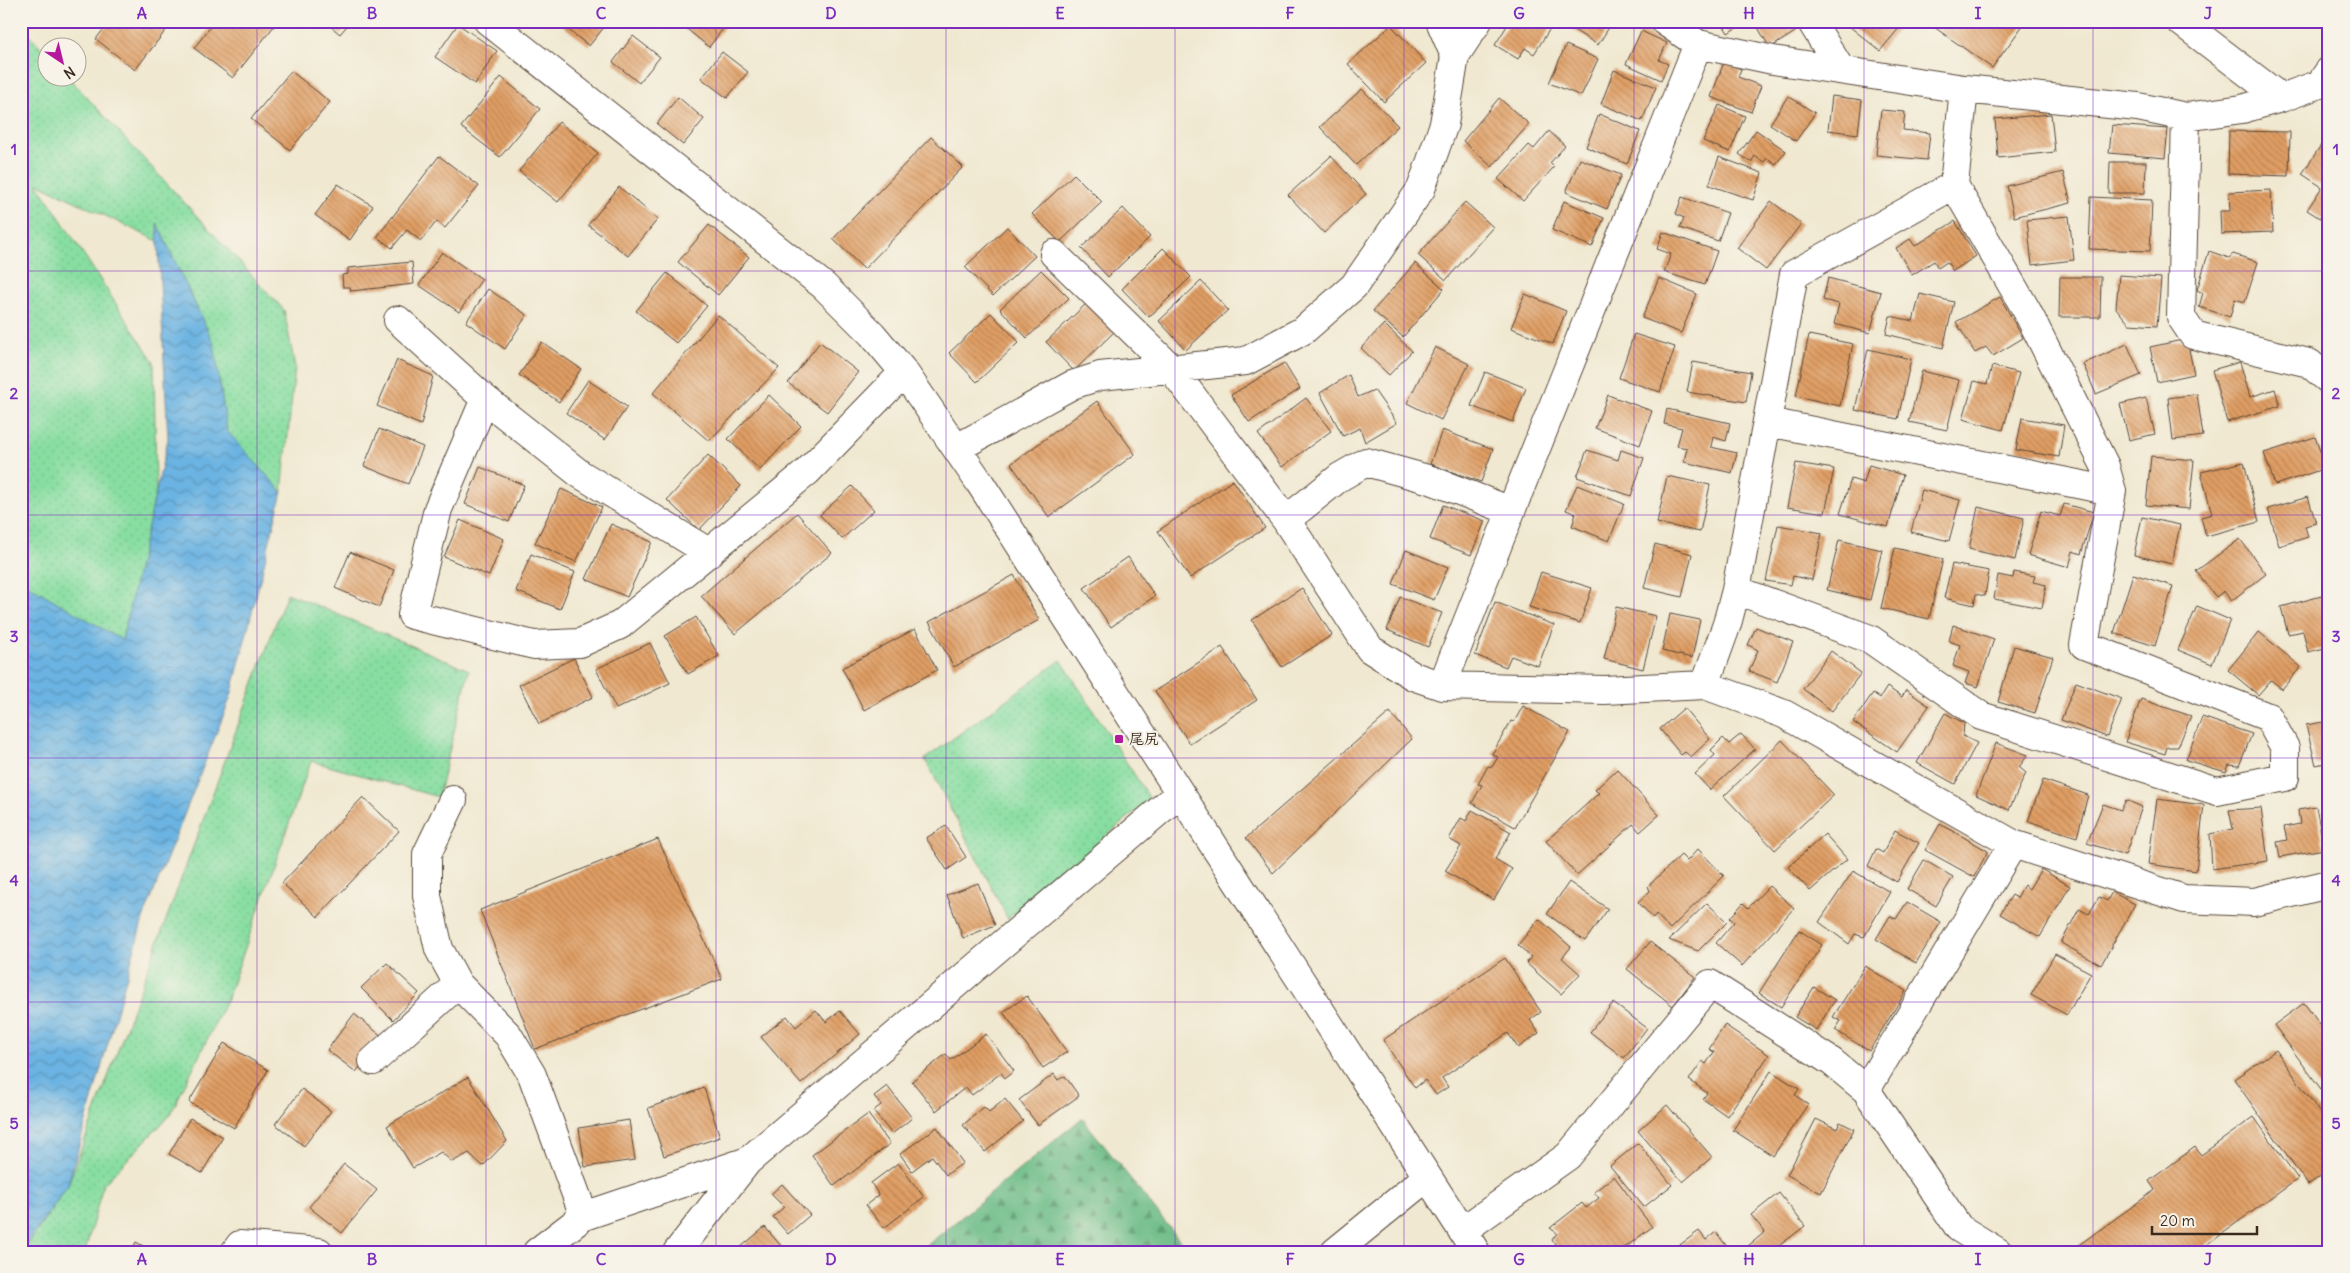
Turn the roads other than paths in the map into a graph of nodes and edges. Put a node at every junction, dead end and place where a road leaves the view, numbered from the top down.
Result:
1 (488, 21) edge
2 (1440, 21) edge
3 (1478, 21) edge
4 (1664, 21) edge
5 (1811, 21) edge
6 (2180, 21) edge
7 (1698, 44) junction
8 (1454, 56) junction
9 (1842, 70) junction
10 (2326, 82) edge
11 (1964, 89) junction
12 (2281, 98) junction
13 (2186, 117) junction
14 (1954, 185) junction
15 (1054, 254) dead end
16 (398, 320) dead end
17 (1171, 368) junction
18 (904, 372) junction
19 (2329, 380) edge
20 (485, 398) junction
21 (1768, 422) junction
22 (957, 448) junction
23 (2112, 492) junction
24 (1511, 511) junction
25 (1286, 520) junction
26 (710, 553) junction
27 (1736, 590) junction
28 (1705, 685) junction
29 (1442, 686) junction
30 (1180, 793) junction
31 (453, 800) dead end
32 (2012, 844) junction
33 (2329, 884) edge
34 (458, 984) junction
35 (374, 1061) dead end
36 (1866, 1090) junction
37 (748, 1161) junction
38 (1427, 1177) junction
39 (584, 1216) junction
40 (1469, 1242) edge
41 (235, 1252) edge
42 (319, 1252) edge
43 (538, 1252) edge
44 (677, 1252) edge
45 (1335, 1252) edge
46 (1998, 1252) edge

1 - 18 street
2 - 8 street
3 - 8 street
4 - 7 street
5 - 9 street
6 - 12 street
7 - 9 street
7 - 24 street
8 - 17 street
9 - 11 street
10 - 12 street
11 - 13 street
11 - 14 street
12 - 13 street
13 - 19 street
14 - 21 street
14 - 23 street
15 - 17 street
16 - 20 street
17 - 22 street
17 - 25 street
18 - 22 street
18 - 26 street
20 - 26 street
20 - 26 street
21 - 23 street
21 - 27 street
22 - 30 street
23 - 27 street
24 - 25 street
24 - 29 street
25 - 29 street
27 - 28 street
28 - 29 street
28 - 32 street
30 - 37 street
30 - 38 street
31 - 34 street
32 - 33 street
32 - 36 street
34 - 35 street
34 - 39 street
36 - 40 street
36 - 46 street
37 - 39 street
37 - 44 street
38 - 40 street
38 - 45 street
39 - 43 street
41 - 42 street

